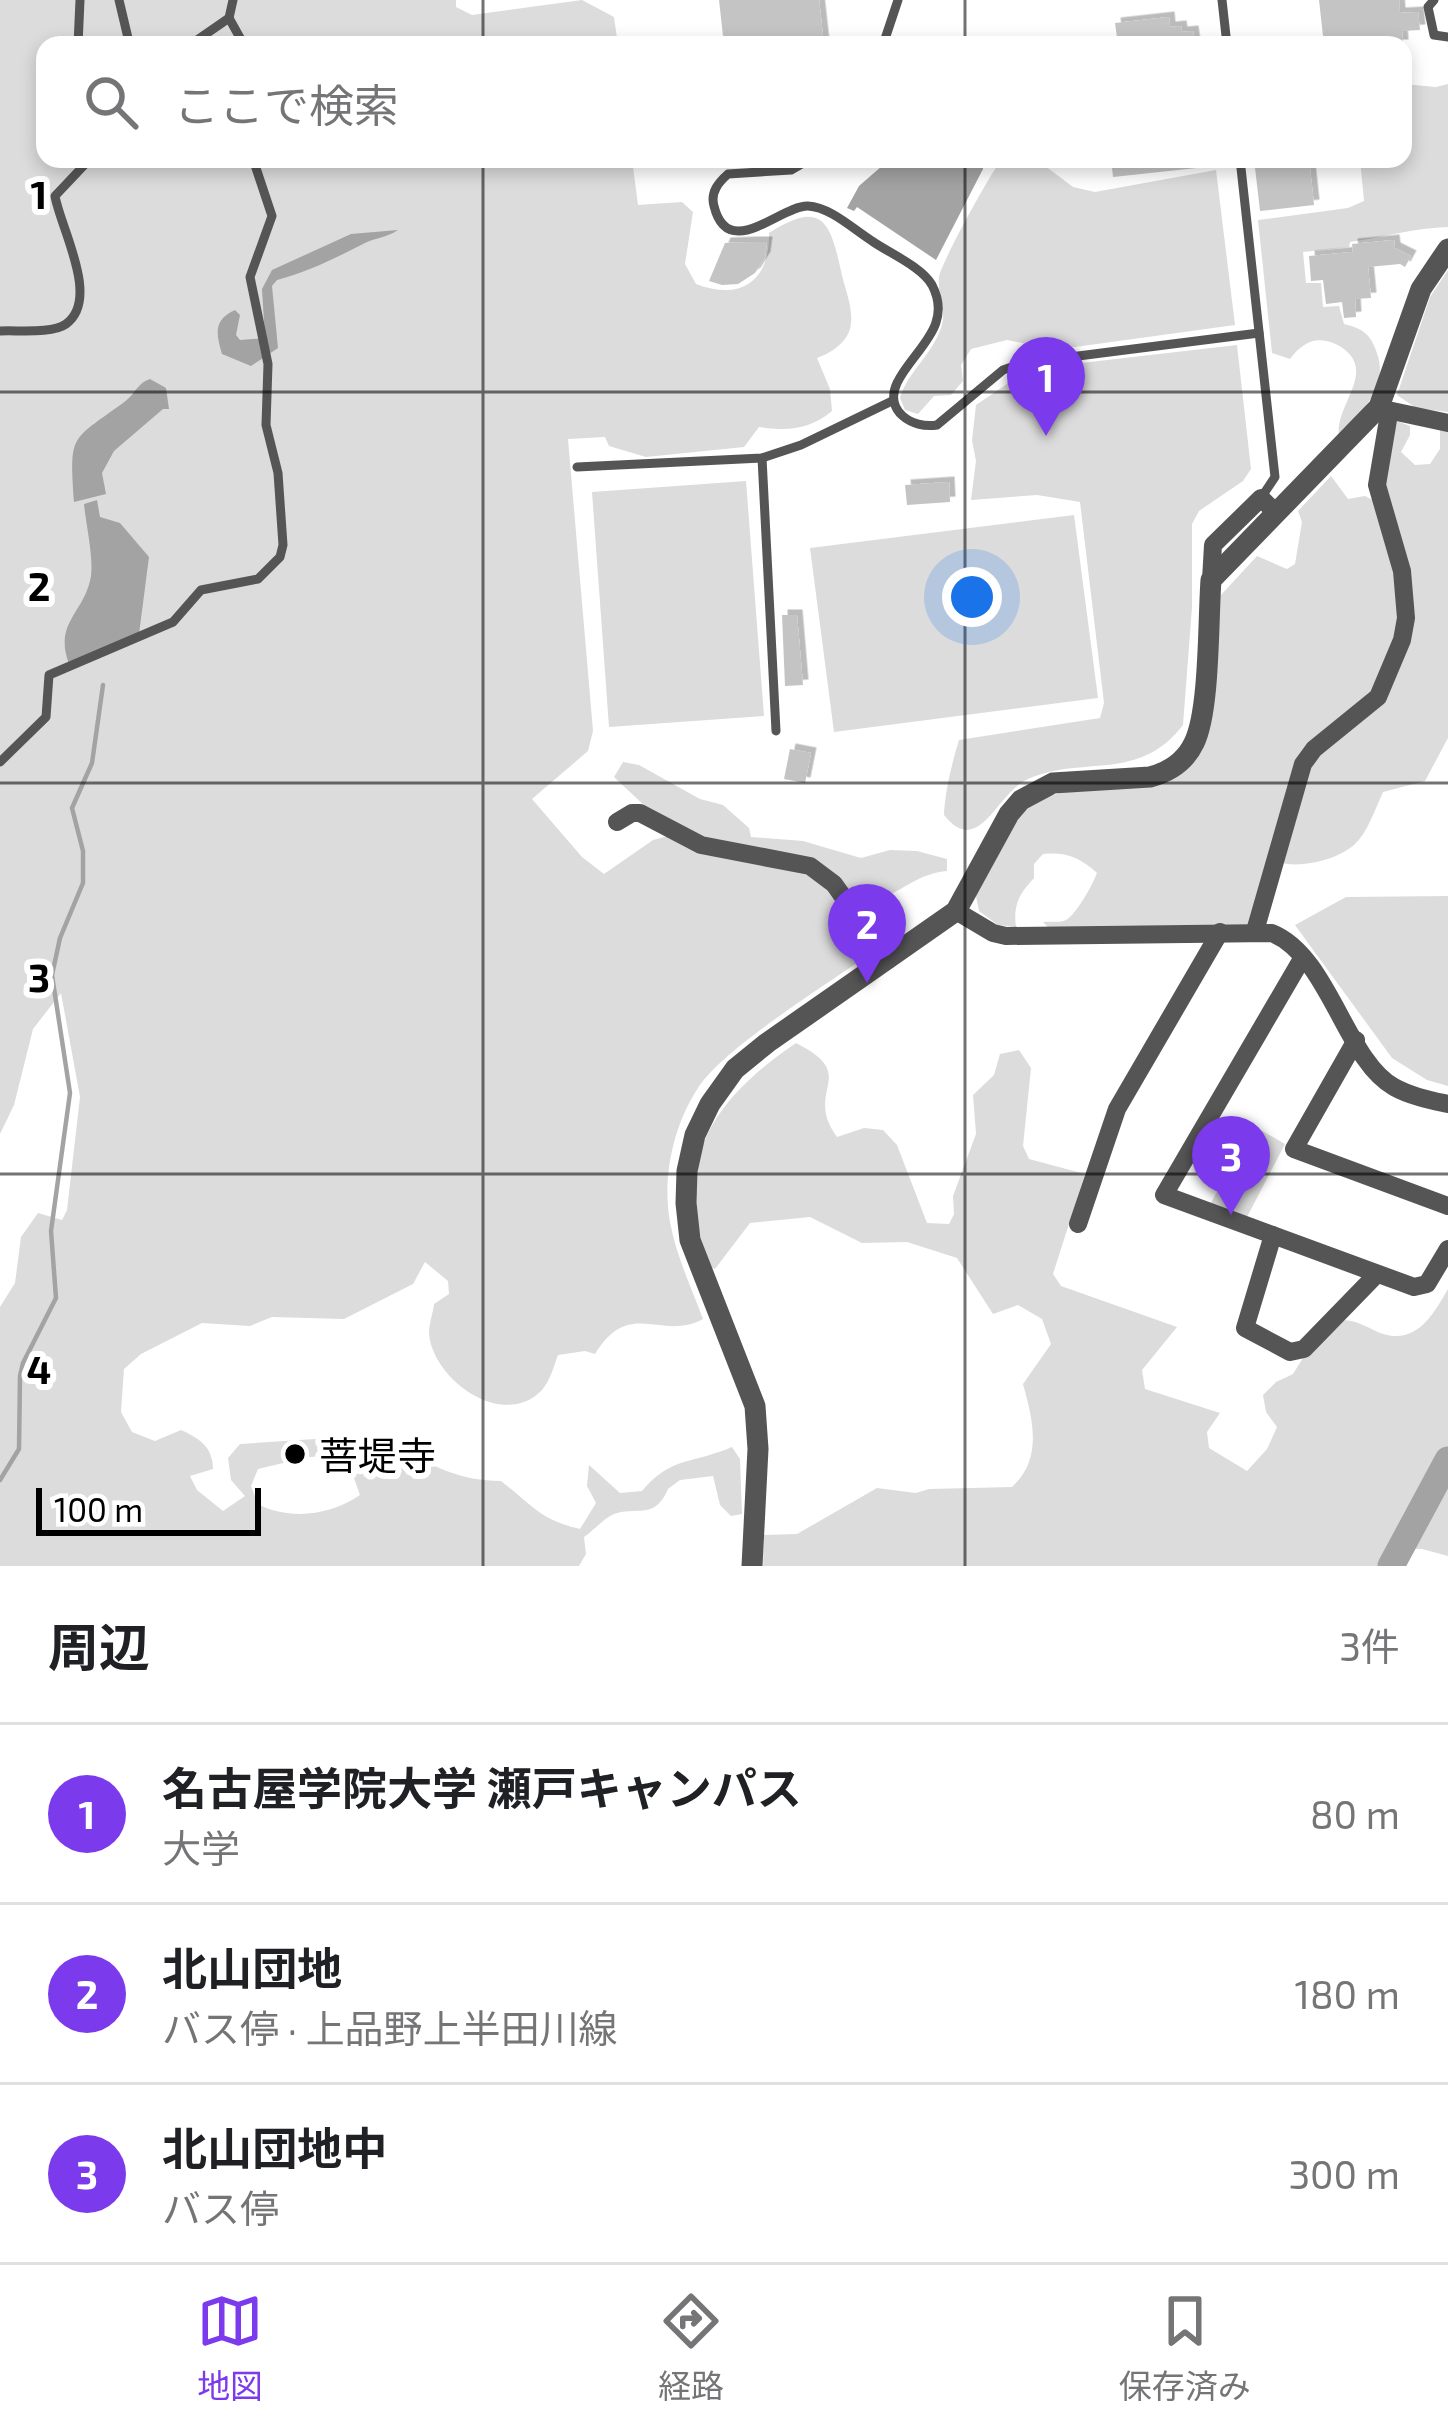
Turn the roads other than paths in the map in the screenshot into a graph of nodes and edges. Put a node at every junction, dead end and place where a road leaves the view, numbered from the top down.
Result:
1 (80, 0) edge
2 (119, 0) edge
3 (233, 0) edge
4 (898, 0) edge
5 (1222, 0) edge
6 (1434, 0) edge
7 (230, 18) junction
8 (78, 36) edge
9 (128, 36) edge
10 (203, 36) edge
11 (239, 36) edge
12 (887, 36) edge
13 (1226, 36) edge
14 (1448, 37) edge
15 (81, 168) edge
16 (256, 168) edge
17 (794, 168) edge
18 (1241, 168) edge
19 (1448, 249) edge
20 (0, 331) edge
21 (1259, 333) junction
22 (892, 400) junction
23 (1384, 410) junction
24 (1448, 423) edge
25 (762, 458) junction
26 (578, 467) dead end
27 (1268, 506) junction
28 (776, 731) dead end
29 (0, 762) edge
30 (617, 822) dead end
31 (956, 911) junction
32 (1255, 931) junction
33 (1220, 932) junction
34 (1304, 957) junction
35 (888, 960) junction
36 (1356, 1040) junction
37 (1448, 1104) edge
38 (1448, 1206) edge
39 (1078, 1224) dead end
40 (1273, 1235) junction
41 (1448, 1249) edge
42 (1376, 1276) junction
43 (752, 1566) edge

1 - 8 lane
2 - 9 lane
3 - 7 lane
4 - 12 lane
5 - 13 lane
6 - 14 lane
7 - 10 lane
7 - 11 lane
15 - 20 lane
16 - 29 lane
17 - 22 lane
18 - 21 lane
19 - 23 street
21 - 22 lane
21 - 27 lane
22 - 25 lane
23 - 24 street
23 - 27 street
23 - 32 street
25 - 26 lane
25 - 28 lane
27 - 31 street
30 - 35 street
31 - 33 street
31 - 35 street
32 - 33 street
32 - 34 street
33 - 39 street
34 - 36 street
34 - 40 street
35 - 43 street
36 - 37 street
36 - 38 street
40 - 42 street
40 - 42 street
41 - 42 street

